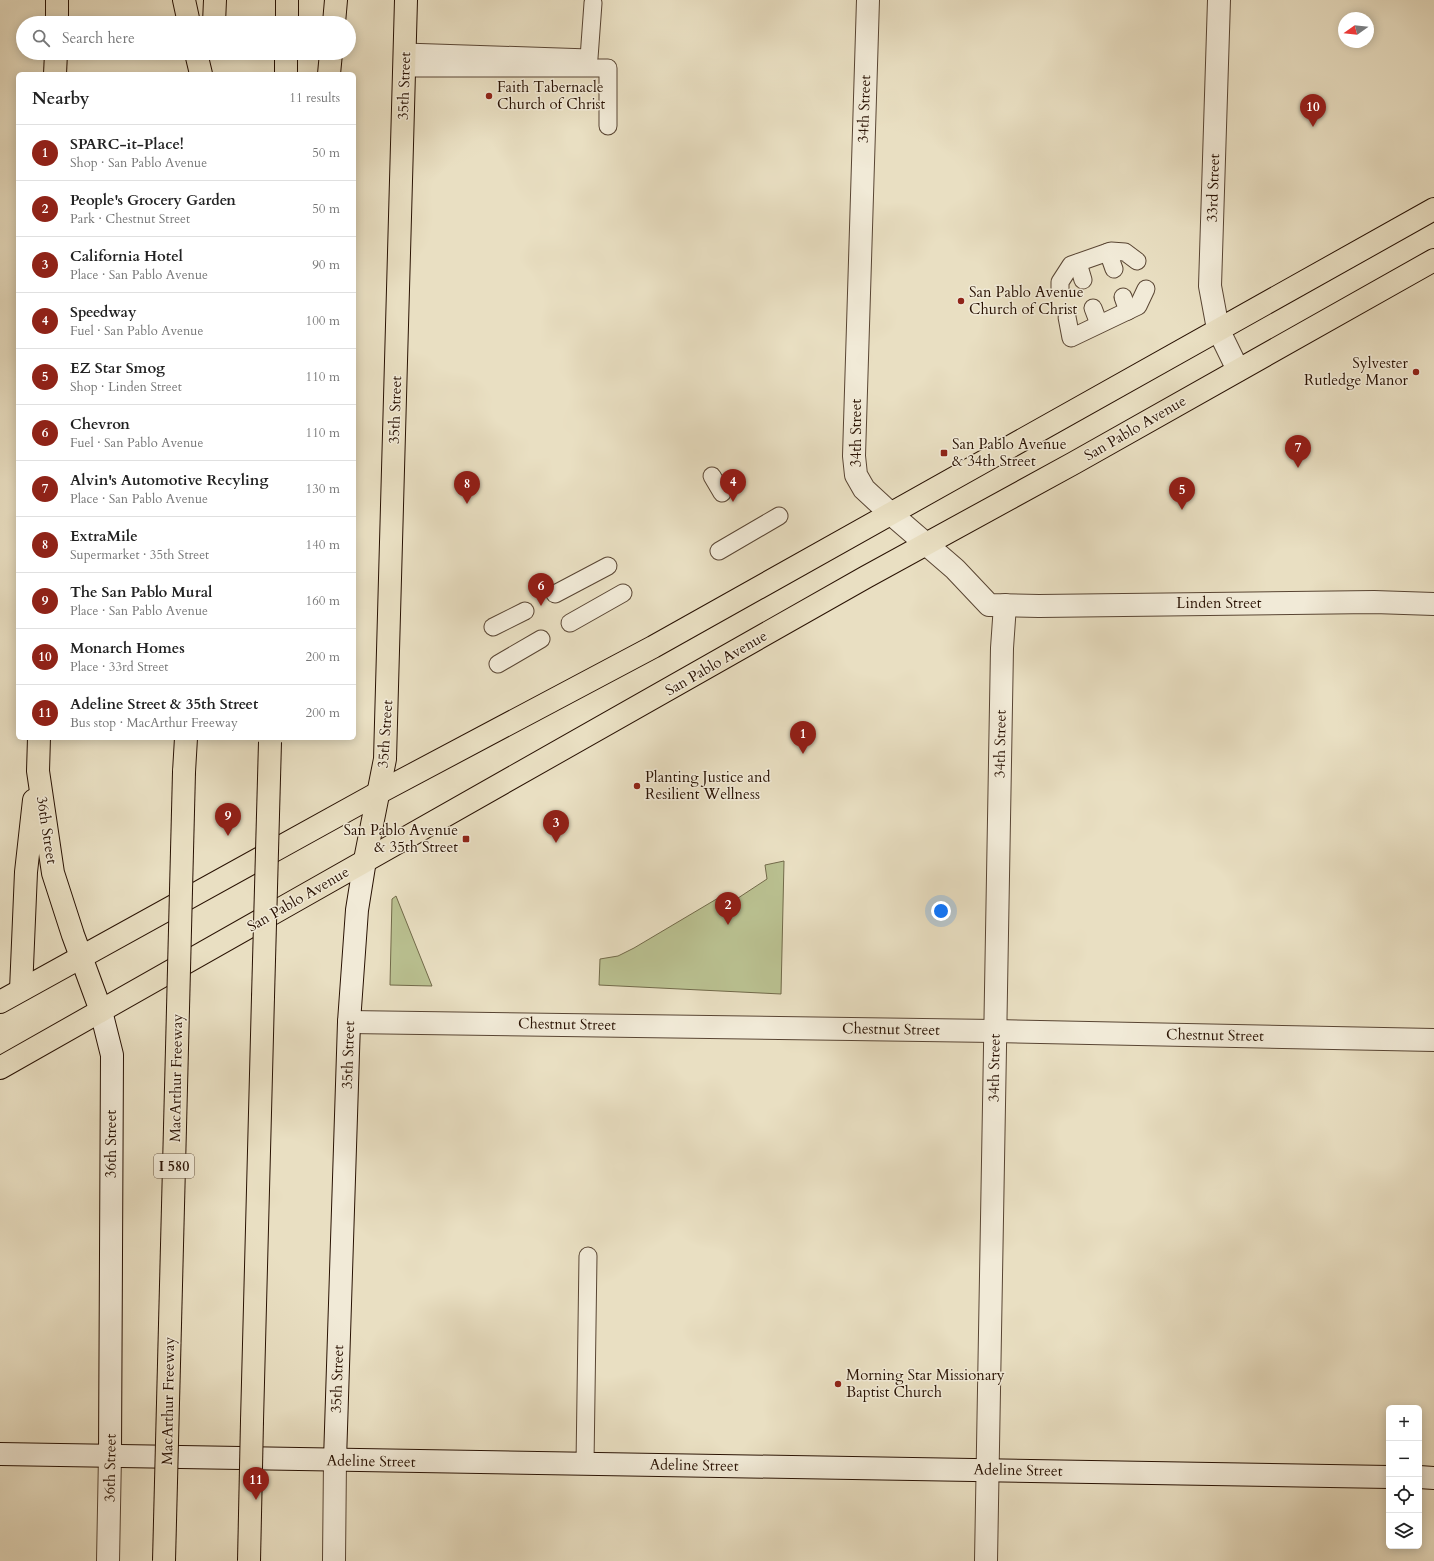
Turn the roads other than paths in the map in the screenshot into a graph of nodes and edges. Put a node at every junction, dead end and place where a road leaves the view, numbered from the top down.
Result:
1 (57, 0) edge
2 (184, 0) edge
3 (215, 0) edge
4 (287, 0) edge
5 (336, 0) edge
6 (406, 0) edge
7 (868, 0) edge
8 (1219, 0) edge
9 (593, 3) dead end
10 (57, 16) edge
11 (187, 16) edge
12 (214, 16) edge
13 (287, 16) edge
14 (335, 16) edge
15 (56, 60) edge
16 (198, 60) edge
17 (213, 60) edge
18 (286, 60) edge
19 (330, 60) edge
20 (405, 60) junction
21 (55, 72) edge
22 (201, 72) edge
23 (212, 72) edge
24 (286, 72) edge
25 (329, 72) edge
26 (608, 126) dead end
27 (1434, 209) edge
28 (1108, 252) junction
29 (1434, 260) edge
30 (1137, 261) dead end
31 (1078, 263) junction
32 (1114, 269) dead end
33 (1083, 280) dead end
34 (1060, 288) dead end
35 (1146, 289) dead end
36 (1093, 308) dead end
37 (1066, 317) dead end
38 (1099, 324) junction
39 (1218, 329) junction
40 (1238, 370) junction
41 (712, 476) dead end
42 (722, 493) dead end
43 (890, 513) junction
44 (779, 516) dead end
45 (926, 544) junction
46 (718, 551) dead end
47 (608, 566) dead end
48 (623, 593) dead end
49 (555, 594) dead end
50 (1434, 604) edge
51 (1005, 605) junction
52 (525, 610) dead end
53 (570, 623) dead end
54 (493, 627) dead end
55 (541, 639) dead end
56 (498, 664) dead end
57 (39, 740) edge
58 (186, 740) edge
59 (270, 740) edge
60 (38, 771) junction
61 (378, 793) junction
62 (365, 860) junction
63 (81, 957) junction
64 (21, 990) junction
65 (0, 1002) edge
66 (101, 1011) junction
67 (349, 1022) junction
68 (994, 1031) junction
69 (1434, 1040) edge
70 (0, 1068) edge
71 (588, 1256) dead end
72 (0, 1454) edge
73 (110, 1455) junction
74 (335, 1460) junction
75 (585, 1464) junction
76 (987, 1470) junction
77 (1386, 1477) edge
78 (1422, 1477) edge
79 (1434, 1478) edge
80 (108, 1561) edge
81 (164, 1561) edge
82 (249, 1561) edge
83 (334, 1561) edge
84 (986, 1561) edge

1 - 10 main road
2 - 11 main road
3 - 12 main road
4 - 13 main road
5 - 14 main road
6 - 20 main road, 35th Street
7 - 43 street, 34th Street
8 - 39 street, 33rd Street
9 - 20 lane
15 - 21 main road
16 - 22 main road
17 - 23 main road
18 - 24 main road
19 - 25 main road
20 - 26 lane
20 - 61 main road, 35th Street
27 - 39 main road
28 - 30 lane
28 - 31 lane
28 - 32 lane
29 - 40 main road, San Pablo Avenue
31 - 33 lane
31 - 34 lane
35 - 38 lane
36 - 38 lane
37 - 38 lane
39 - 40 street, 33rd Street
39 - 43 main road
40 - 45 main road, San Pablo Avenue
41 - 42 lane
43 - 45 street, 34th Street
43 - 61 main road
44 - 46 lane
45 - 51 street, 34th Street
45 - 62 main road, San Pablo Avenue
47 - 49 lane
48 - 53 lane
50 - 51 street, Linden Street
51 - 68 street, 34th Street
52 - 54 lane
55 - 56 lane
57 - 60 main road, 36th Street
58 - 81 main road, MacArthur Freeway / I 580, bridge
59 - 82 main road, bridge
60 - 63 main road, 36th Street
60 - 64 main road
61 - 62 main road, 35th Street
61 - 63 main road
62 - 66 main road, San Pablo Avenue
62 - 67 street, 35th Street
63 - 64 main road
63 - 66 main road, 36th Street
64 - 65 main road
66 - 70 main road, San Pablo Avenue
66 - 73 street, 36th Street
67 - 68 street, Chestnut Street
67 - 74 street, 35th Street
68 - 69 street, Chestnut Street
68 - 76 street, 34th Street
71 - 75 lane
72 - 73 street, Adeline Street
73 - 74 street, Adeline Street
73 - 80 street, 36th Street
74 - 75 street, Adeline Street
74 - 83 street, 35th Street
75 - 76 street, Adeline Street
76 - 77 street, Adeline Street
76 - 84 street, 34th Street
78 - 79 street

